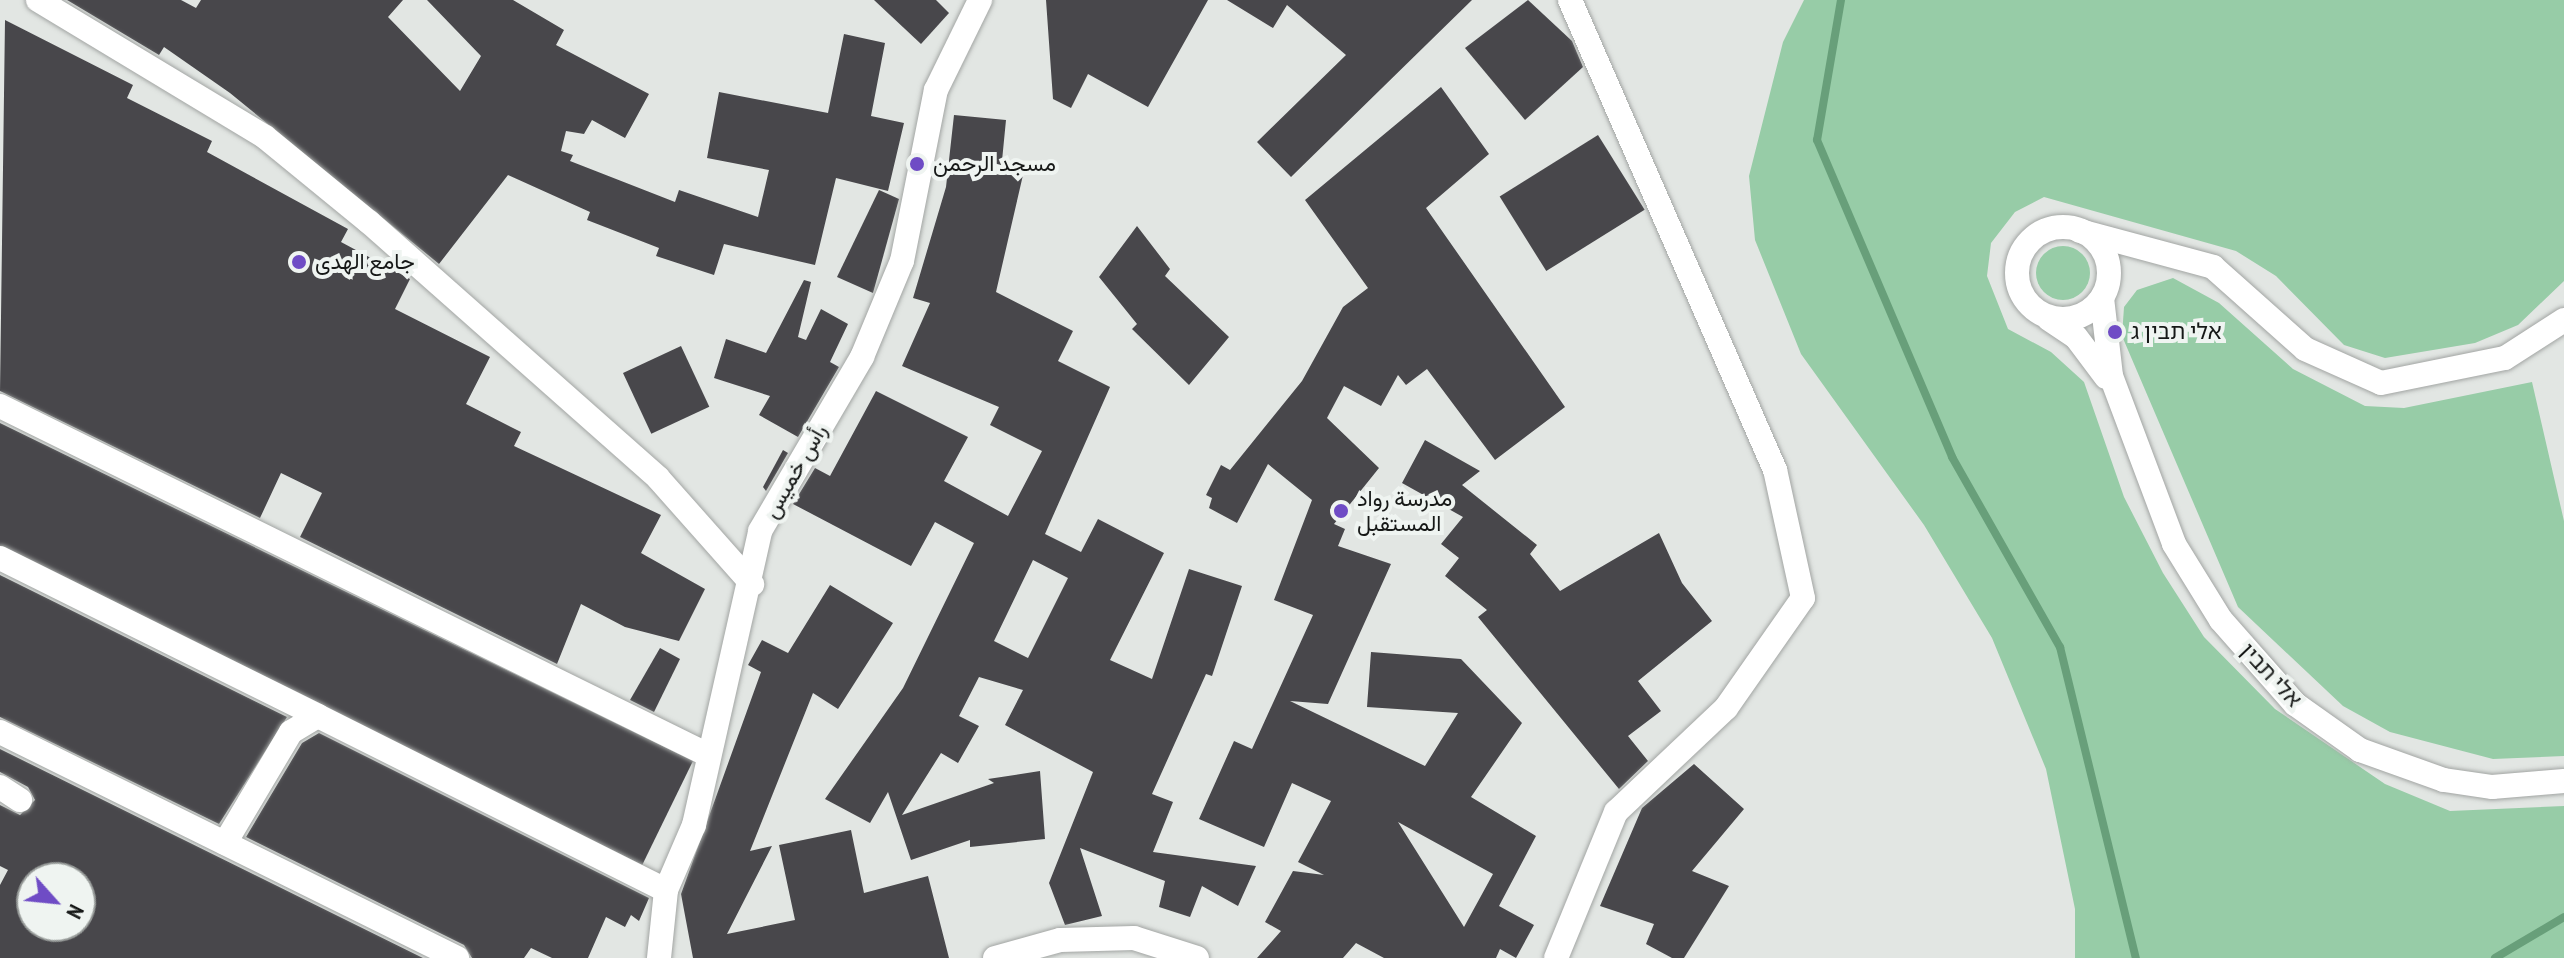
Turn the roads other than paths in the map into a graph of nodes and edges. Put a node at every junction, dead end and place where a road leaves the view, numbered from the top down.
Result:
1 (38, 0) edge
2 (980, 0) edge
3 (1570, 0) edge
4 (2080, 231) junction
5 (2160, 254) junction
6 (2105, 291) junction
7 (2046, 317) junction
8 (2564, 320) edge
9 (2116, 393) junction
10 (0, 406) edge
11 (0, 558) edge
12 (752, 584) junction
13 (318, 716) junction
14 (0, 732) edge
15 (708, 755) junction
16 (2564, 781) edge
17 (225, 843) junction
18 (666, 890) junction
19 (457, 958) edge
20 (659, 958) edge
21 (995, 958) edge
22 (1197, 958) edge
23 (1556, 958) edge

1 - 12 street
2 - 12 street, رأس خميس
3 - 23 street
4 - 5 street
4 - 6 street
4 - 7 street
5 - 6 street
5 - 8 street
6 - 7 street
6 - 9 street, אלי תבין
7 - 9 street, אלי תבין
9 - 16 street, אלי תבין
10 - 15 street
11 - 13 street
12 - 15 street, رأس خميس
13 - 17 street
13 - 18 street
14 - 17 street
15 - 18 street, رأس خميس
17 - 19 street
18 - 20 street, رأس خميس
21 - 22 street

